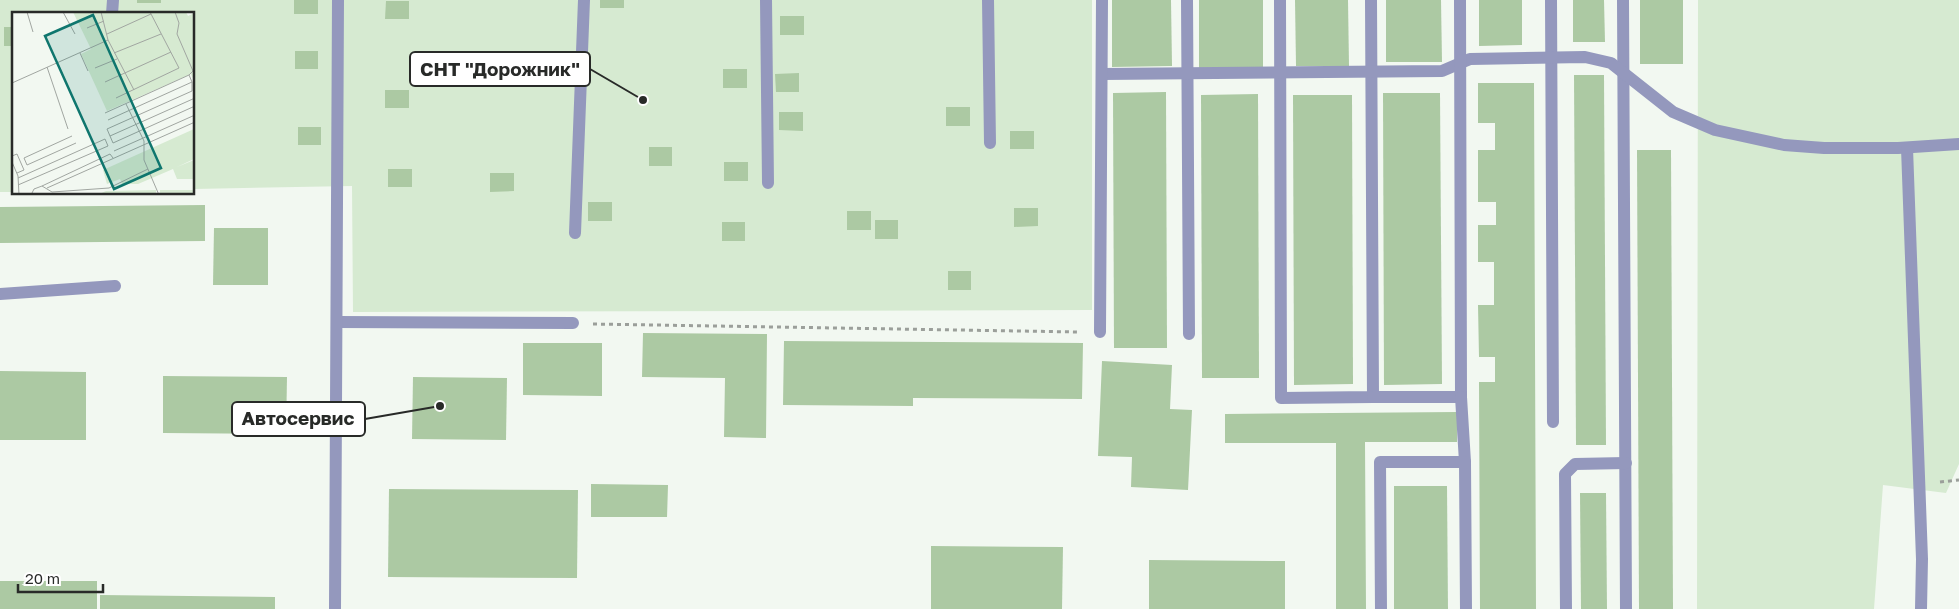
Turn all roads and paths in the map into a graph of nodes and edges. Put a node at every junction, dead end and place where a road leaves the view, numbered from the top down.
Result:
1 (338, 0) edge
2 (584, 0) edge
3 (766, 0) edge
4 (988, 0) edge
5 (1102, 0) edge
6 (1187, 0) edge
7 (1280, 0) edge
8 (1371, 0) edge
9 (1460, 0) edge
10 (1552, 0) edge
11 (1623, 0) edge
12 (1552, 58) junction
13 (1460, 63) junction
14 (1280, 72) junction
15 (1372, 72) junction
16 (1623, 72) junction
17 (1188, 73) junction
18 (1102, 74) junction
19 (990, 143) dead end
20 (1959, 144) edge
21 (1907, 148) junction
22 (768, 183) dead end
23 (575, 233) dead end
24 (115, 286) dead end
25 (0, 294) edge
26 (337, 322) junction
27 (573, 323) joint
28 (1100, 332) joint
29 (1189, 334) dead end
30 (1373, 397) junction
31 (1461, 397) junction
32 (1553, 422) dead end
33 (1465, 462) junction
34 (1626, 463) junction
35 (335, 609) edge
36 (1381, 609) edge
37 (1466, 609) edge
38 (1566, 609) edge
39 (1626, 609) edge
40 (1921, 609) edge

1 - 26 street
2 - 23 street
3 - 22 street
4 - 19 street
5 - 18 street
6 - 17 street
7 - 14 street
8 - 15 street
9 - 13 street
10 - 12 street
11 - 16 street
12 - 13 street
12 - 16 street
12 - 32 street
13 - 15 street
13 - 31 street
14 - 15 street
14 - 17 street
14 - 30 street
15 - 30 street
16 - 21 street
16 - 34 street
17 - 18 street
17 - 29 street
18 - 28 street
20 - 21 street
21 - 40 street
24 - 25 street
26 - 27 street
26 - 35 street
27 - 28 path
30 - 31 street
31 - 33 street
33 - 36 street
33 - 37 street
34 - 38 street
34 - 39 street

